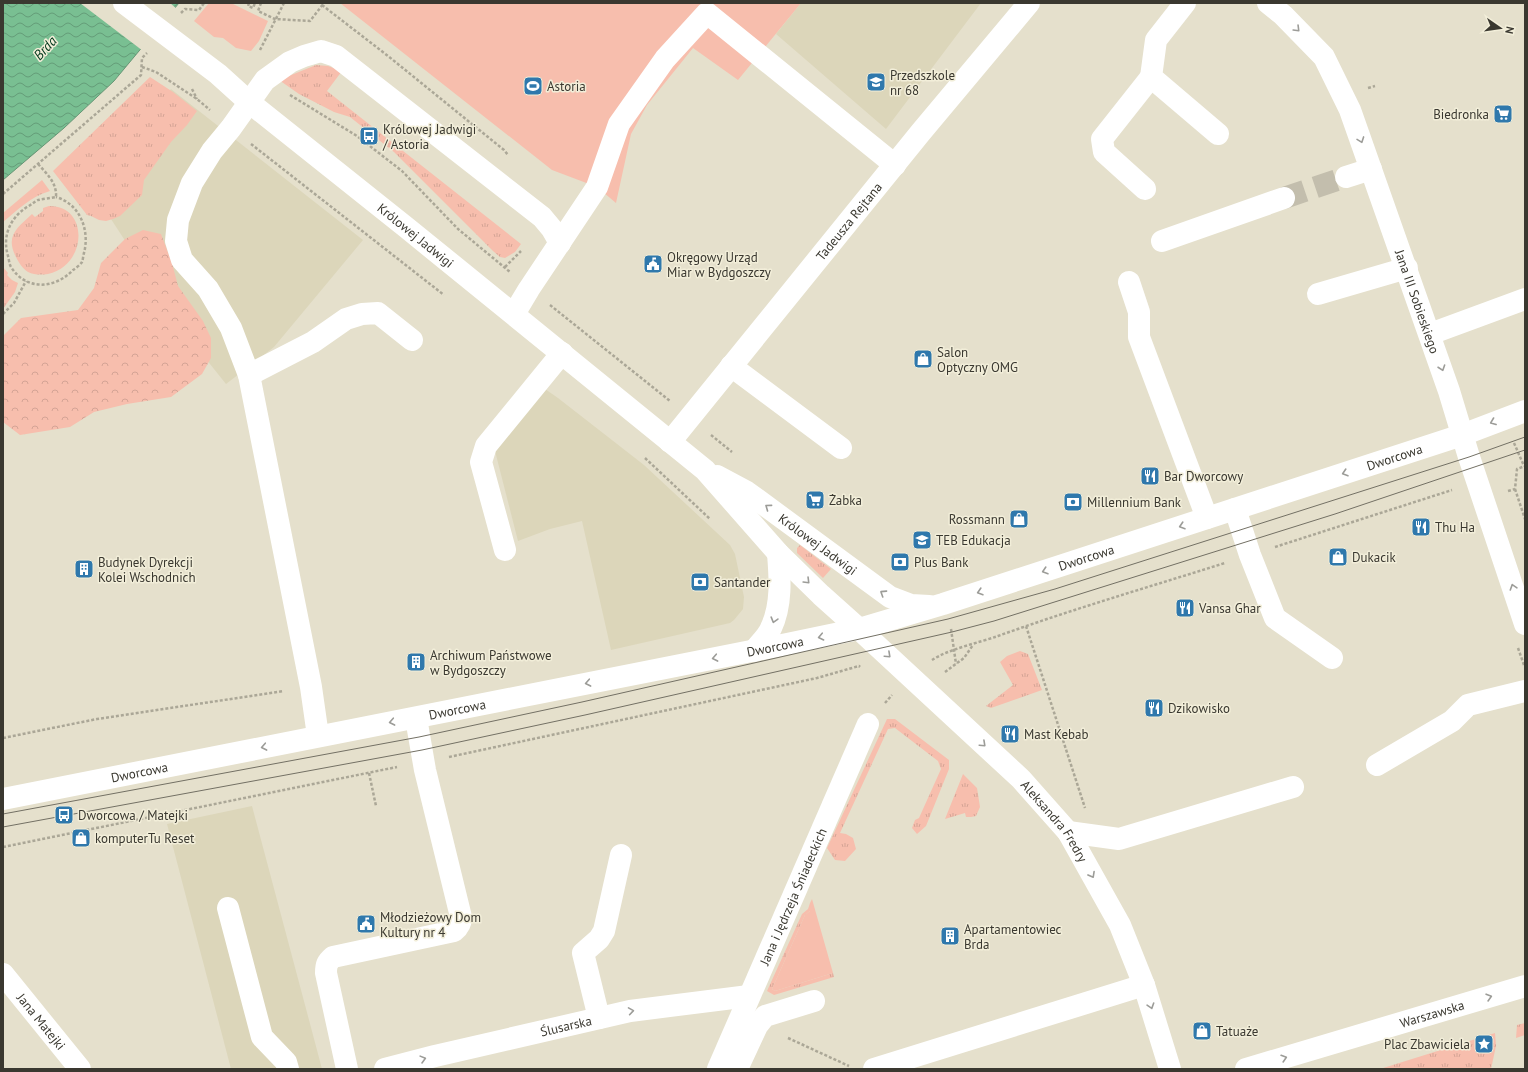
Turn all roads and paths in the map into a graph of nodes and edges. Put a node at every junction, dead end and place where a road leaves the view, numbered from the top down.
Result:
1 (124, 3) edge
2 (204, 3) edge
3 (249, 3) edge
4 (255, 3) edge
5 (261, 3) edge
6 (324, 3) edge
7 (1029, 3) edge
8 (1185, 3) edge
9 (1268, 3) edge
10 (710, 8) edge
11 (180, 14) dead end
12 (152, 47) dead end
13 (142, 67) junction
14 (1151, 77) junction
15 (249, 102) junction
16 (232, 128) junction
17 (1218, 134) dead end
18 (38, 164) junction
19 (895, 165) junction
20 (1371, 169) junction
21 (1346, 177) tunnel mouth
22 (1145, 189) dead end
23 (3, 194) edge
24 (56, 197) junction
25 (1284, 198) tunnel mouth
26 (1162, 241) dead end
27 (560, 243) junction
28 (1406, 268) junction
29 (26, 281) junction
30 (1129, 282) dead end
31 (1318, 294) dead end
32 (446, 297) dead end
33 (1525, 299) edge
34 (3, 314) edge
35 (514, 314) junction
36 (1430, 334) junction
37 (412, 340) dead end
38 (562, 353) junction
39 (732, 366) junction
40 (249, 376) junction
41 (1525, 411) edge
42 (1462, 434) junction
43 (670, 442) junction
44 (842, 448) dead end
45 (640, 454) dead end
46 (705, 470) junction
47 (1515, 489) dead end
48 (1235, 509) junction
49 (1207, 518) junction
50 (1525, 518) edge
51 (712, 521) dead end
52 (504, 550) dead end
53 (778, 553) junction
54 (934, 606) junction
55 (1525, 624) edge
56 (1026, 626) dead end
57 (859, 628) junction
58 (754, 651) junction
59 (1332, 658) dead end
60 (864, 671) dead end
61 (817, 678) dead end
62 (311, 687) junction
63 (886, 691) dead end
64 (1525, 691) edge
65 (892, 696) dead end
66 (416, 718) junction
67 (868, 724) dead end
68 (318, 736) junction
69 (3, 738) edge
70 (1377, 765) dead end
71 (369, 773) dead end
72 (1293, 787) dead end
73 (3, 798) edge
74 (376, 806) dead end
75 (1068, 832) junction
76 (1098, 836) junction
77 (621, 855) dead end
78 (228, 908) dead end
79 (3, 974) edge
80 (1144, 985) junction
81 (1525, 986) edge
82 (749, 996) junction
83 (814, 1001) dead end
84 (599, 1018) junction
85 (781, 1034) dead end
86 (80, 1069) edge
87 (288, 1069) edge
88 (347, 1069) edge
89 (385, 1069) edge
90 (718, 1069) edge
91 (737, 1069) edge
92 (855, 1069) edge
93 (874, 1069) edge
94 (1170, 1069) edge
95 (1246, 1069) edge

1 - 15 street, Królowej Jadwigi
2 - 11 path
3 - 4 path
5 - 6 path
7 - 19 street, Tadeusza Rejtana
8 - 14 street
9 -> 20 street, Jana III Sobieskiego
10 - 19 street
10 - 27 street
12 - 13 path
13 - 16 path
13 - 18 path
14 - 17 street
14 - 22 street
15 - 16 street
15 - 27 street
15 - 35 street, Królowej Jadwigi
16 - 32 path
16 - 40 street
18 - 23 path
18 - 24 path
19 - 39 street, Tadeusza Rejtana
20 - 21 street
20 - 28 street, Jana III Sobieskiego
24 - 29 path
24 - 29 path
25 - 26 street
27 - 35 street
28 - 31 street
28 - 36 street, Jana III Sobieskiego
29 - 34 path
30 - 49 street
33 - 36 street
35 - 38 street, Królowej Jadwigi
36 -> 42 street, Jana III Sobieskiego
37 - 40 street
38 - 43 street, Królowej Jadwigi
38 - 52 street
39 - 43 street, Tadeusza Rejtana
39 - 44 street
40 - 62 street
41 -> 42 street, Dworcowa
42 -> 48 street, Dworcowa
55 -> 42 street, Jana III Sobieskiego
43 - 46 street, Królowej Jadwigi
45 - 51 path
46 - 53 street, Królowej Jadwigi
54 -> 46 street, Królowej Jadwigi
47 - 50 path
48 - 49 street, Dworcowa
48 - 59 street
49 -> 54 street, Dworcowa
53 -> 57 street, Królowej Jadwigi
53 -> 58 street
54 - 57 street, Dworcowa
56 - 76 path
57 -> 58 street, Dworcowa
57 -> 75 street, Aleksandra Fredry
58 -> 66 street, Dworcowa
60 - 61 path
62 - 68 street
62 - 69 path
63 - 65 path
64 - 70 street
66 -> 68 street, Dworcowa
66 - 88 street
67 - 82 street, Jana i Jędrzeja Śniadeckich
68 -> 73 street, Dworcowa
71 - 74 path
72 - 76 street
75 - 76 street
75 -> 80 street, Aleksandra Fredry
77 - 84 street
78 - 87 street
79 - 86 street, Jana Matejki
80 - 93 street
80 -> 94 street, Aleksandra Fredry
95 -> 81 street, Warszawska
84 -> 82 street, Ślusarska
82 - 90 street, Jana i Jędrzeja Śniadeckich
83 - 91 street
89 -> 84 street, Ślusarska
85 - 92 path

